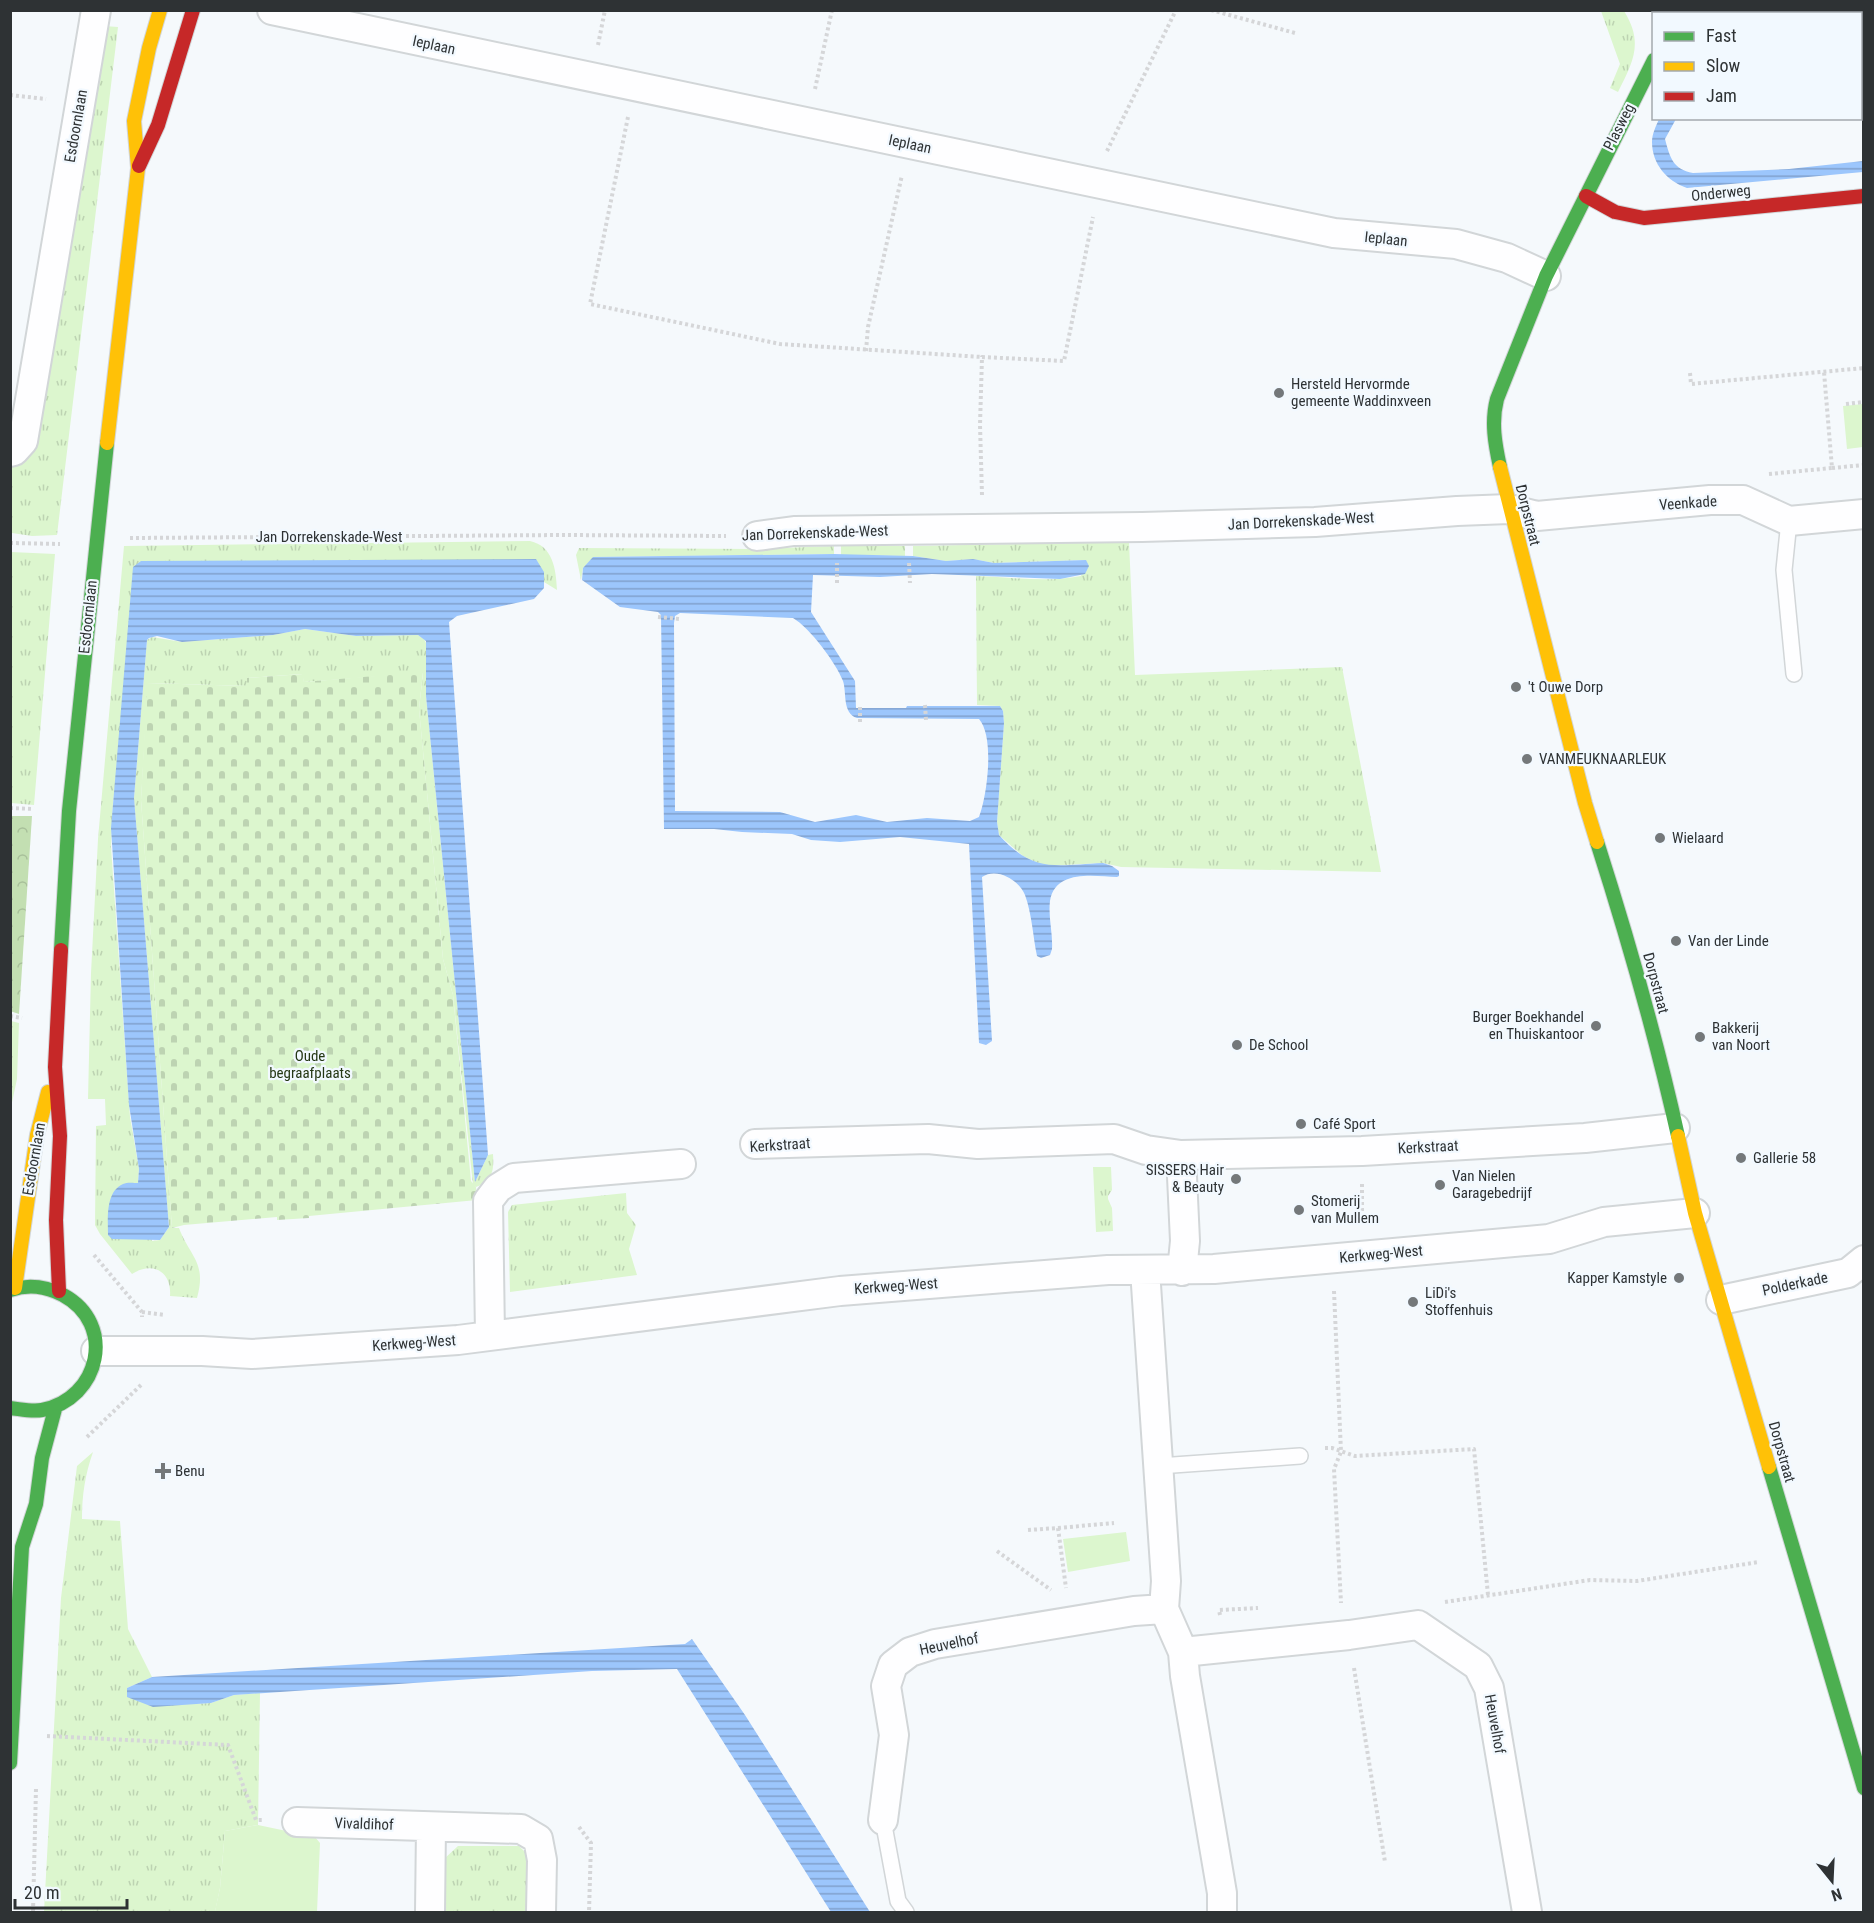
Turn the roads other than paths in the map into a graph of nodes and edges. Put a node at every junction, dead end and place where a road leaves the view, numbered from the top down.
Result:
1 (96, 10) edge
2 (160, 10) edge
3 (193, 10) edge
4 (272, 10) edge
5 (1652, 62) edge
6 (138, 168) junction
7 (1586, 196) junction
8 (1863, 196) edge
9 (1546, 276) junction
10 (12, 451) edge
11 (1509, 509) junction
12 (1863, 514) edge
13 (1789, 521) junction
14 (757, 536) road end
15 (1794, 674) dead end
16 (55, 1067) junction
17 (1675, 1128) junction
18 (755, 1144) dead end
19 (1181, 1155) junction
20 (681, 1164) dead end
21 (1695, 1213) junction
22 (1863, 1260) edge
23 (1145, 1270) junction
24 (1182, 1271) junction
25 (13, 1289) edge
26 (59, 1291) junction
27 (1721, 1300) junction
28 (490, 1335) junction
29 (96, 1350) junction
30 (10, 1408) edge
31 (55, 1408) junction
32 (1300, 1456) dead end
33 (1159, 1466) junction
34 (16, 1526) dead end
35 (22, 1547) junction
36 (1164, 1609) junction
37 (1184, 1652) junction
38 (10, 1763) edge
39 (1863, 1788) edge
40 (884, 1820) joint
41 (297, 1822) road end
42 (431, 1827) junction
43 (430, 1912) edge
44 (541, 1912) edge
45 (906, 1912) edge
46 (1222, 1912) edge
47 (1527, 1912) edge

1 - 10 street, Esdoornlaan
2 - 6 main road, Esdoornlaan
3 - 6 main road, Esdoornlaan
4 - 9 street, Ieplaan
5 - 7 main road, Plasweg
6 - 16 main road, Esdoornlaan
7 - 8 main road, Onderweg
7 - 9 main road, Dorpstraat
9 - 11 main road, Dorpstraat
11 - 13 street, Veenkade
11 - 14 street, Jan Dorrekenskade-West
11 - 17 main road, Dorpstraat
12 - 13 street, Veenkade
13 - 15 lane
16 - 25 main road, Esdoornlaan
16 - 26 main road, Esdoornlaan
17 - 19 street, Kerkstraat
17 - 21 main road, Dorpstraat
18 - 19 street, Kerkstraat
19 - 24 street
20 - 28 street
21 - 24 street, Kerkweg-West
21 - 27 main road, Dorpstraat
22 - 27 street, Polderkade
23 - 24 street, Kerkweg-West
23 - 28 street, Kerkweg-West
23 - 33 street
25 - 26 main road
26 - 29 main road
27 - 39 main road, Dorpstraat
28 - 29 street, Kerkweg-West
29 - 31 main road
30 - 31 main road
31 - 35 main road
32 - 33 lane
33 - 36 street
34 - 35 main road
35 - 38 main road
36 - 37 street
36 - 40 street, Heuvelhof
37 - 46 street
37 - 47 street, Heuvelhof
40 - 45 lane
41 - 42 street, Vivaldihof
42 - 43 street
42 - 44 street, Vivaldihof

